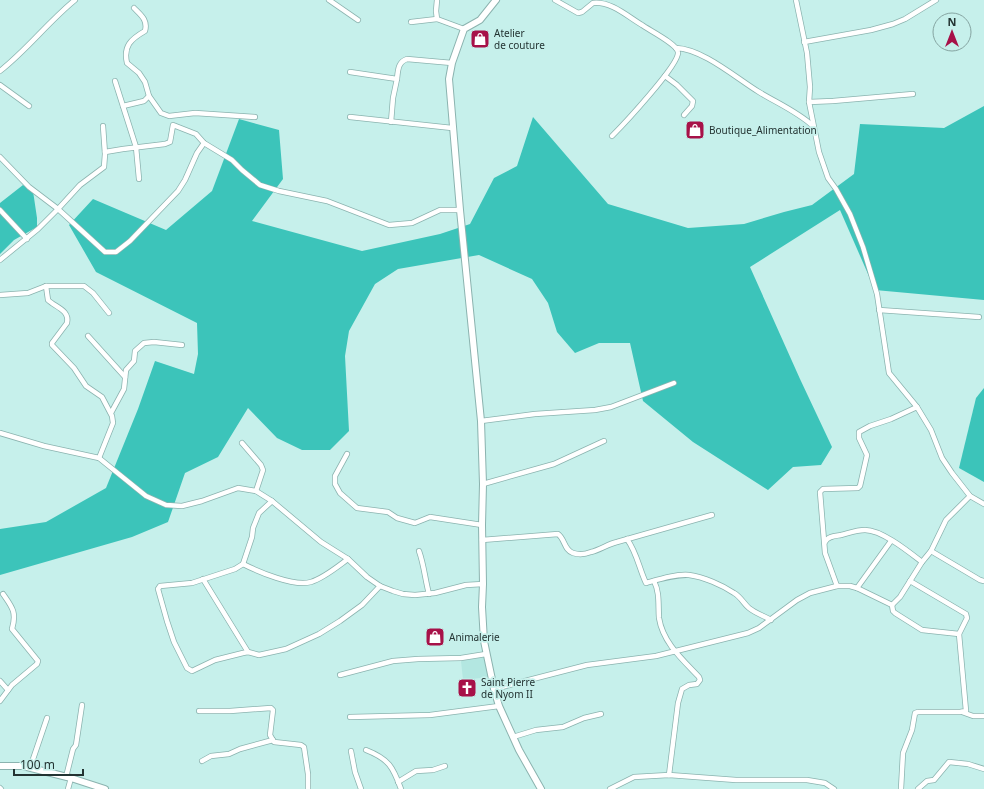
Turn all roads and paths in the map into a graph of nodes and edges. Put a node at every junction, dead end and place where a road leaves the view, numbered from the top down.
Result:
1 (75, 0) edge
2 (329, 0) edge
3 (437, 0) edge
4 (496, 0) edge
5 (554, 0) edge
6 (796, 0) edge
7 (936, 0) edge
8 (134, 8) dead end
9 (437, 18) junction
10 (358, 20) dead end
11 (412, 22) dead end
12 (464, 29) junction
13 (804, 42) junction
14 (676, 48) junction
15 (452, 64) junction
16 (0, 72) edge
17 (350, 72) dead end
18 (665, 76) junction
19 (397, 79) junction
20 (115, 81) dead end
21 (0, 85) edge
22 (913, 94) dead end
23 (149, 96) junction
24 (809, 102) junction
25 (29, 106) dead end
26 (124, 106) junction
27 (684, 115) dead end
28 (255, 117) dead end
29 (350, 117) dead end
30 (391, 122) junction
31 (103, 126) dead end
32 (813, 126) junction
33 (452, 128) junction
34 (612, 136) dead end
35 (204, 143) junction
36 (136, 147) junction
37 (105, 152) junction
38 (0, 157) edge
39 (139, 179) dead end
40 (58, 209) junction
41 (0, 210) edge
42 (460, 210) junction
43 (27, 239) junction
44 (0, 260) edge
45 (46, 286) junction
46 (0, 295) edge
47 (879, 310) junction
48 (109, 313) dead end
49 (979, 317) dead end
50 (88, 336) dead end
51 (182, 346) dead end
52 (126, 377) junction
53 (674, 383) dead end
54 (917, 406) junction
55 (111, 413) junction
56 (481, 421) junction
57 (0, 433) edge
58 (604, 441) dead end
59 (242, 443) dead end
60 (347, 454) dead end
61 (100, 458) junction
62 (483, 484) junction
63 (256, 491) junction
64 (970, 496) junction
65 (272, 501) junction
66 (984, 504) edge
67 (712, 515) dead end
68 (482, 525) junction
69 (627, 539) junction
70 (482, 540) junction
71 (891, 540) junction
72 (825, 542) junction
73 (419, 551) dead end
74 (930, 551) junction
75 (348, 559) junction
76 (922, 562) junction
77 (243, 564) junction
78 (203, 579) junction
79 (654, 581) junction
80 (910, 581) junction
81 (984, 581) edge
82 (483, 584) junction
83 (380, 586) junction
84 (837, 586) junction
85 (857, 588) junction
86 (3, 594) dead end
87 (429, 594) junction
88 (892, 605) junction
89 (771, 620) junction
90 (959, 634) junction
91 (674, 650) junction
92 (248, 652) junction
93 (486, 654) junction
94 (340, 675) dead end
95 (0, 681) edge
96 (494, 689) junction
97 (8, 690) junction
98 (0, 701) edge
99 (82, 705) dead end
100 (499, 706) junction
101 (199, 711) dead end
102 (960, 712) junction
103 (601, 714) dead end
104 (984, 716) edge
105 (350, 717) dead end
106 (46, 718) dead end
107 (513, 737) junction
108 (273, 740) junction
109 (366, 750) dead end
110 (351, 751) dead end
111 (202, 761) dead end
112 (0, 766) edge
113 (445, 766) dead end
114 (30, 768) junction
115 (984, 769) edge
116 (668, 775) junction
117 (68, 777) junction
118 (398, 782) junction
119 (68, 789) edge
120 (104, 789) edge
121 (308, 789) edge
122 (361, 789) edge
123 (401, 789) edge
124 (541, 789) edge
125 (610, 789) edge
126 (834, 789) edge
127 (901, 789) edge
128 (918, 789) edge

1 - 16 street
2 - 10 street
3 - 9 street
4 - 12 main road
5 - 14 street
6 - 13 street
7 - 13 street
8 - 23 street
9 - 11 street
9 - 12 street
12 - 15 main road
13 - 24 street
14 - 18 street
14 - 32 street
15 - 19 street
15 - 33 main road
17 - 19 street
18 - 27 street
18 - 34 street
19 - 30 street
20 - 26 street
21 - 25 street
22 - 24 street
23 - 26 street
23 - 28 street
24 - 32 street
26 - 36 street
29 - 30 street
30 - 33 street
31 - 37 street
32 - 47 street
33 - 42 main road
35 - 36 street
35 - 40 street
35 - 42 street
36 - 37 street
36 - 39 street
37 - 40 street
38 - 40 street
40 - 43 street
41 - 43 street
42 - 56 main road
43 - 44 street
45 - 46 street
45 - 48 street
45 - 55 street
47 - 49 street
47 - 54 street
50 - 52 street
51 - 52 street
52 - 55 street
53 - 56 street
54 - 64 street
54 - 72 street
55 - 61 street
56 - 62 main road
57 - 61 street
58 - 62 street
59 - 63 street
60 - 68 street
61 - 63 street
62 - 68 main road
63 - 65 street
64 - 66 street
64 - 74 street
65 - 75 street
65 - 77 street
67 - 69 street
68 - 70 main road
69 - 70 street
69 - 79 street
70 - 82 main road
71 - 72 street
71 - 76 street
71 - 85 street
72 - 84 street
73 - 87 street
74 - 76 street
74 - 81 street
75 - 77 street
75 - 83 street
76 - 80 street
77 - 78 street
78 - 92 street
78 - 92 street
79 - 89 street
79 - 91 street
80 - 88 street
80 - 90 street
82 - 87 street
82 - 93 main road
83 - 87 street
83 - 92 street
84 - 85 street
84 - 89 street
85 - 88 street
86 - 97 street
88 - 90 street
89 - 91 street
90 - 102 street
91 - 96 street
91 - 116 street
93 - 94 street
93 - 96 main road
95 - 97 street
96 - 100 main road
97 - 98 street
99 - 117 street
100 - 105 street
100 - 107 main road
101 - 108 street
102 - 104 street
102 - 127 street
103 - 107 street
106 - 114 street
107 - 124 main road
108 - 111 street
108 - 121 street
109 - 118 street
110 - 122 street
112 - 114 main road
113 - 118 street
114 - 117 main road
115 - 128 street
116 - 125 street
116 - 126 street
117 - 119 street
117 - 120 main road
118 - 123 street

